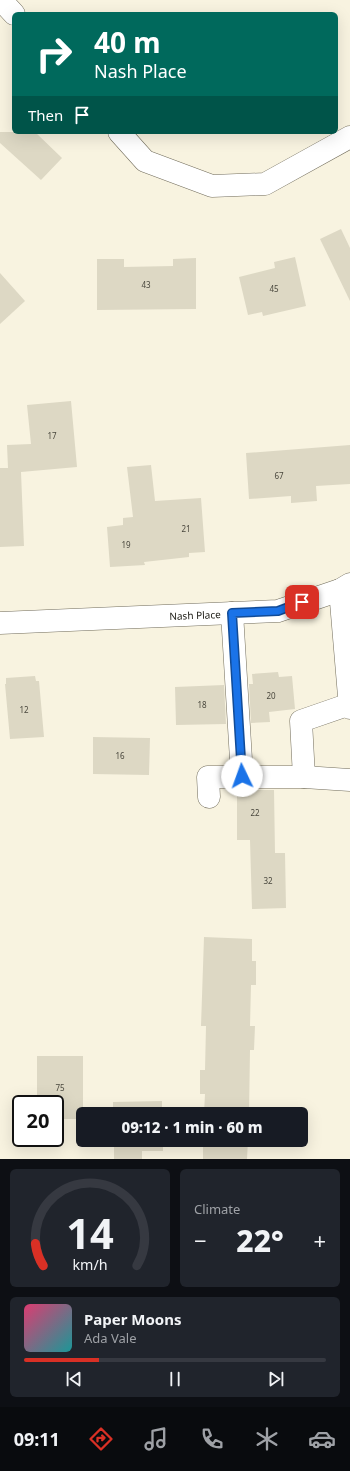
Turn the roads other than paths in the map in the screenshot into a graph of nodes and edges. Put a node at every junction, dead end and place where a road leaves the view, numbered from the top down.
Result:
1 (1, 0) edge
2 (12, 12) edge
3 (121, 134) edge
4 (350, 137) edge
5 (345, 587) edge
6 (232, 613) junction
7 (0, 623) edge
8 (350, 704) edge
9 (350, 708) edge
10 (242, 776) junction
11 (304, 777) junction
12 (350, 780) edge
13 (209, 797) dead end

1 - 2 street
3 - 4 street
5 - 6 street, Nash Place
5 - 8 street, Nash Place
6 - 7 street, Nash Place
6 - 10 street
8 - 9 street, Nash Place
8 - 11 street
10 - 11 street
10 - 13 street
11 - 12 street

